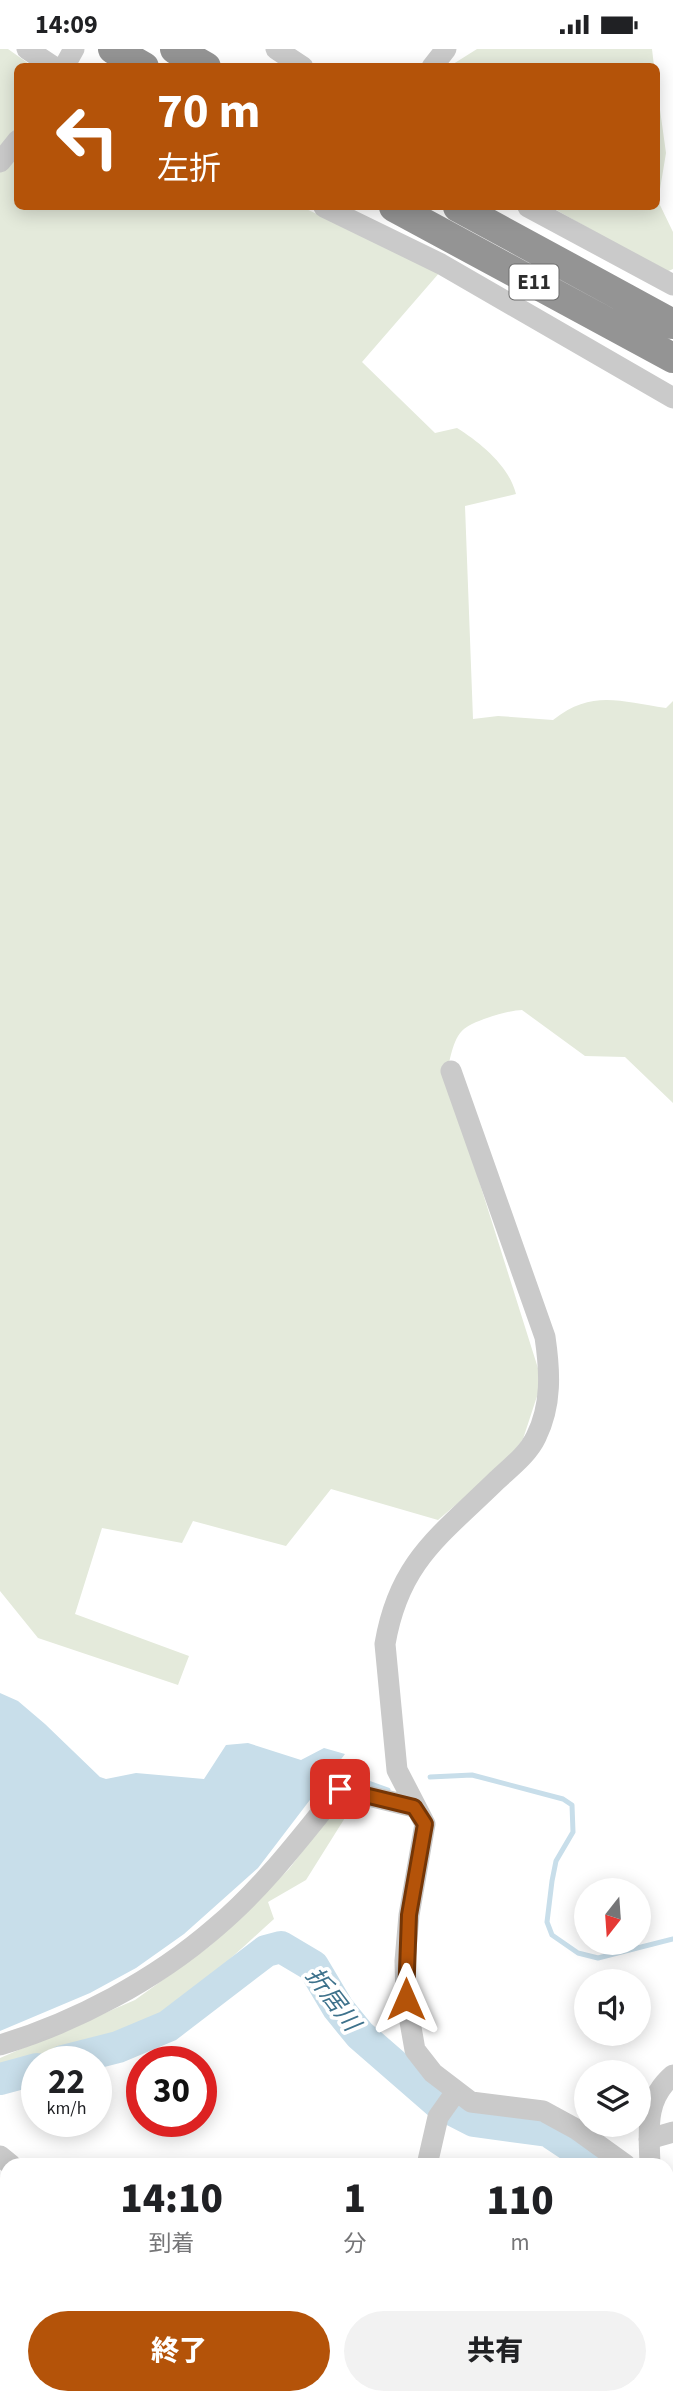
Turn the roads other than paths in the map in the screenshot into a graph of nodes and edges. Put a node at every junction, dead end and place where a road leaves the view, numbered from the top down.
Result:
1 (27, 49) edge
2 (113, 49) edge
3 (175, 49) edge
4 (276, 49) edge
5 (446, 49) edge
6 (65, 61) edge
7 (137, 63) edge
8 (199, 63) edge
9 (297, 63) edge
10 (435, 63) edge
11 (14, 145) edge
12 (0, 162) edge
13 (330, 210) edge
14 (400, 210) edge
15 (464, 210) edge
16 (534, 210) edge
17 (673, 285) edge
18 (673, 324) edge
19 (673, 358) edge
20 (673, 398) edge
21 (451, 1071) dead end
22 (414, 1807) junction
23 (0, 2045) edge
24 (673, 2075) edge
25 (447, 2103) junction
26 (673, 2132) edge
27 (649, 2139) junction
28 (429, 2158) edge
29 (616, 2158) edge
30 (650, 2158) edge

1 - 6 street
2 - 7 highway
3 - 8 highway
4 - 9 street
5 - 10 street
11 - 12 street
13 - 20 street
14 - 19 highway, E11
15 - 18 highway, E11
16 - 17 street
21 - 22 street
22 - 23 street
22 - 25 street
24 - 27 street
25 - 28 street
25 - 29 street
26 - 27 street
27 - 30 street

